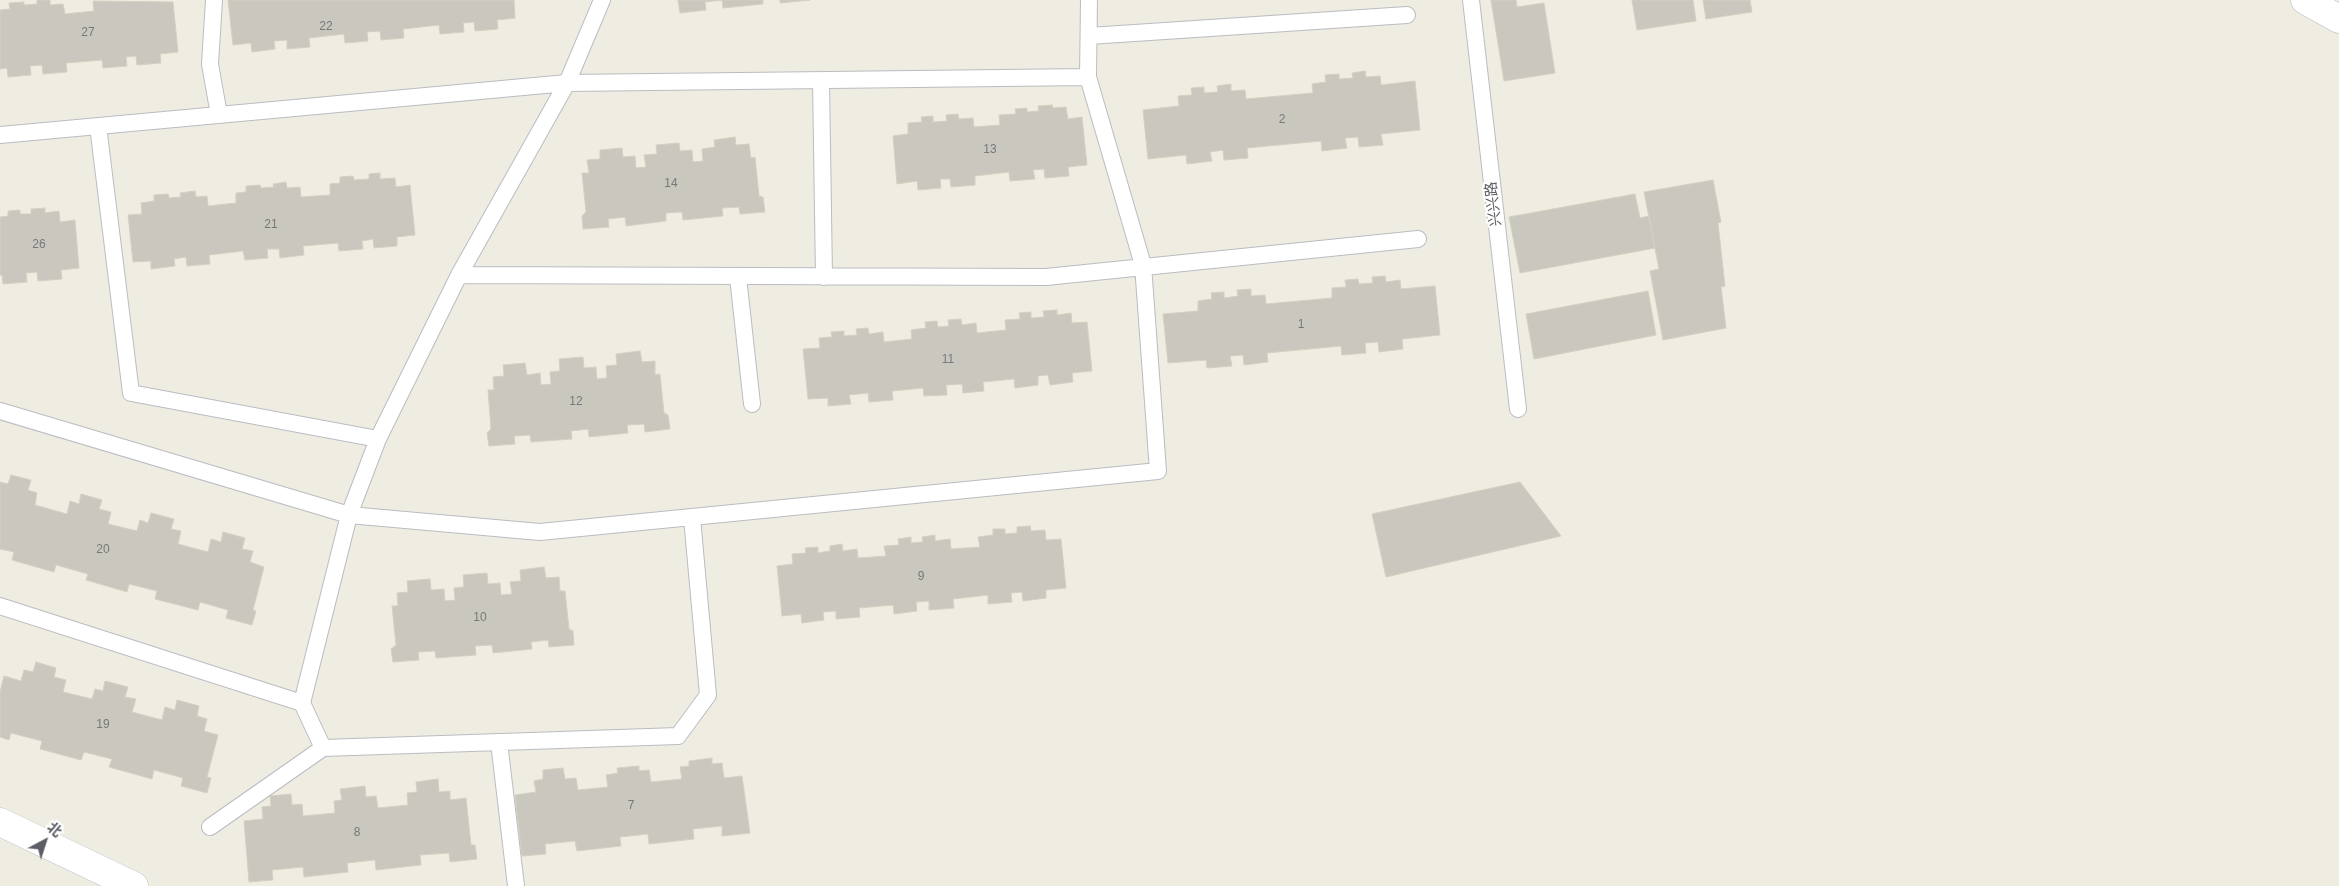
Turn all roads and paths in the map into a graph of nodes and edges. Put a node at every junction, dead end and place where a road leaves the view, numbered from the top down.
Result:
1 (214, 0) edge
2 (602, 0) edge
3 (1090, 0) edge
4 (1471, 0) edge
5 (2305, 0) edge
6 (1407, 15) dead end
7 (2339, 19) edge
8 (1089, 36) junction
9 (1088, 77) junction
10 (821, 80) junction
11 (567, 83) junction
12 (219, 115) junction
13 (98, 126) junction
14 (0, 136) edge
15 (1418, 239) dead end
16 (1143, 265) junction
17 (459, 275) junction
18 (738, 277) junction
19 (824, 277) junction
20 (752, 404) dead end
21 (1518, 409) dead end
22 (0, 411) edge
23 (378, 439) junction
24 (349, 515) junction
25 (692, 518) junction
26 (0, 606) edge
27 (302, 703) junction
28 (499, 742) junction
29 (323, 748) junction
30 (0, 822) edge
31 (210, 827) dead end
32 (134, 886) edge
33 (516, 886) edge

1 - 12 lane
2 - 11 lane
3 - 8 lane
4 - 21 lane, 兴兴路
5 - 7 main road
6 - 8 lane
8 - 9 lane
9 - 10 lane
9 - 16 lane
10 - 11 lane
10 - 19 lane
11 - 12 lane
11 - 17 lane
12 - 13 lane
13 - 14 lane
13 - 23 lane
15 - 16 lane
16 - 19 lane
16 - 25 lane
17 - 18 lane
17 - 23 lane
18 - 19 lane
18 - 20 lane
22 - 24 lane
23 - 24 lane
24 - 25 lane
24 - 27 lane
25 - 28 lane
26 - 27 lane
27 - 29 lane
28 - 29 lane
28 - 33 lane
29 - 31 lane
30 - 32 main road

